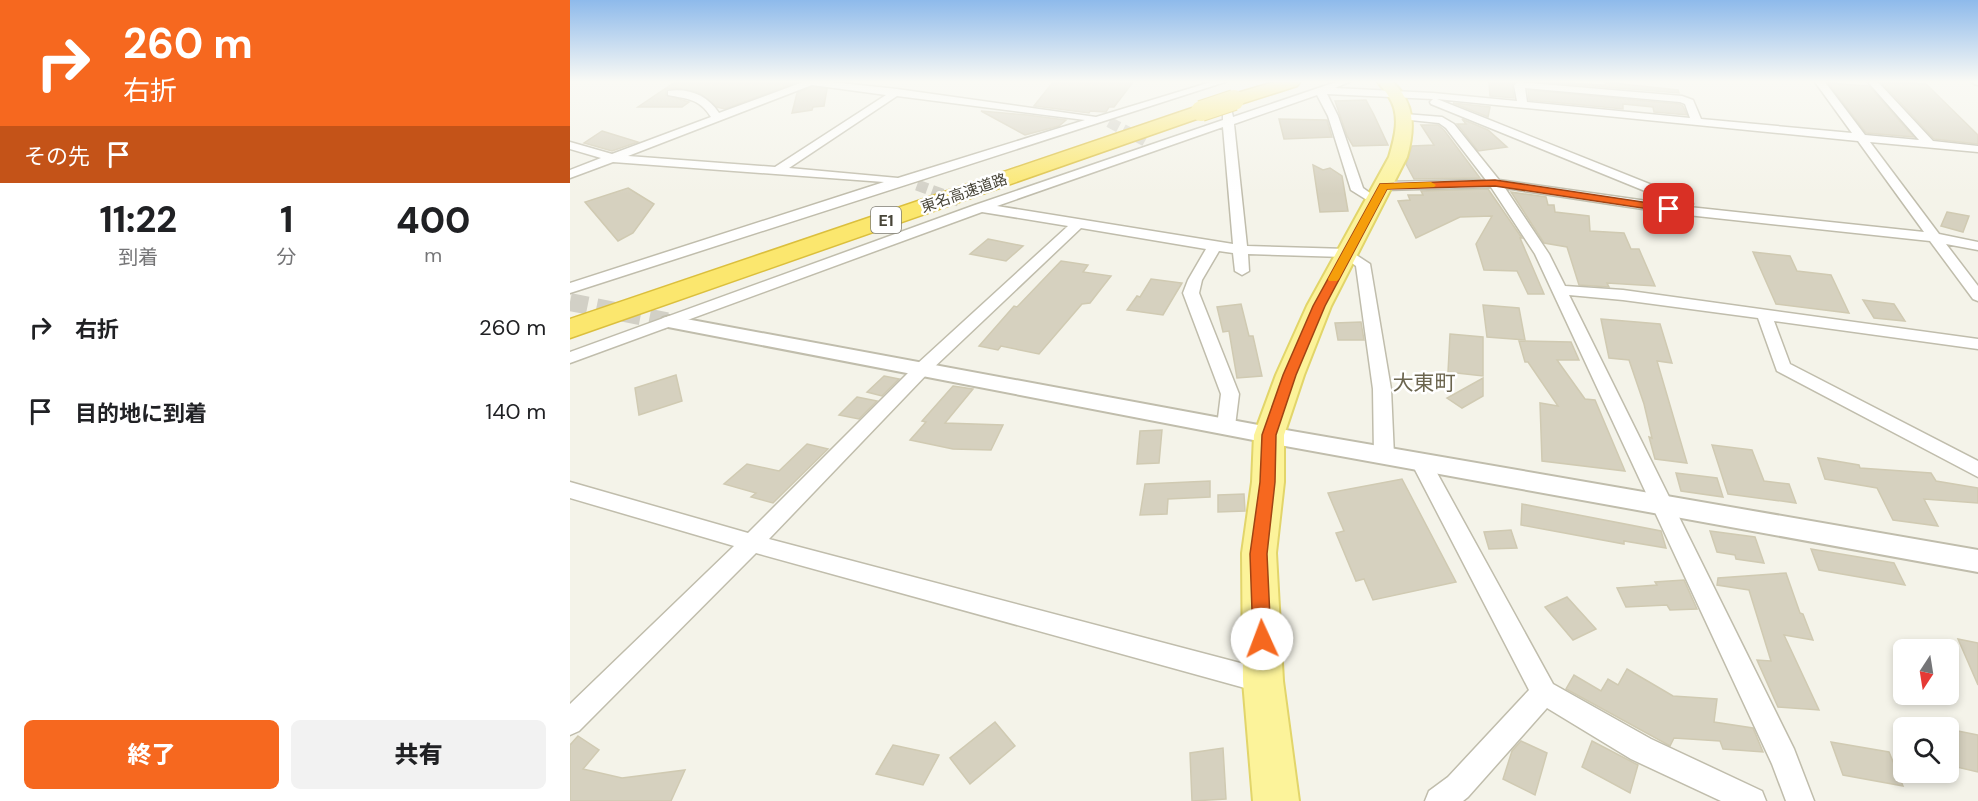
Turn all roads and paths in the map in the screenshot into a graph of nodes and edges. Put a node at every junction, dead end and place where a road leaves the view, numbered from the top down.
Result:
1 (713, 119) edge
2 (855, 119) edge
3 (1095, 119) edge
4 (1098, 119) edge
5 (1160, 119) edge
6 (1163, 119) edge
7 (1232, 119) edge
8 (1334, 119) edge
9 (1401, 119) edge
10 (1441, 119) edge
11 (1478, 119) edge
12 (1669, 119) edge
13 (1847, 119) edge
14 (1907, 119) edge
15 (1227, 121) junction
16 (1109, 122) tunnel mouth
17 (1697, 122) joint
18 (1188, 135) junction
19 (1860, 138) junction
20 (1145, 141) tunnel mouth
21 (1229, 141) junction
22 (570, 145) edge
23 (1930, 145) junction
24 (1158, 146) junction
25 (1978, 149) edge
26 (612, 158) junction
27 (776, 171) junction
28 (570, 174) edge
29 (903, 180) junction
30 (1495, 183) junction
31 (917, 185) tunnel mouth
32 (1379, 194) junction
33 (973, 205) junction
34 (1710, 213) junction
35 (1078, 224) junction
36 (1935, 237) junction
37 (1215, 246) junction
38 (1978, 246) edge
39 (1241, 250) junction
40 (1347, 253) junction
41 (1242, 271) dead end
42 (570, 288) edge
43 (1560, 290) junction
44 (1978, 296) edge
45 (570, 314) edge
46 (1764, 314) junction
47 (670, 322) junction
48 (570, 329) edge
49 (1978, 344) edge
50 (570, 358) edge
51 (923, 368) junction
52 (1226, 426) junction
53 (1269, 435) junction
54 (1384, 456) junction
55 (1421, 462) junction
56 (1978, 470) edge
57 (570, 490) edge
58 (1663, 504) junction
59 (752, 543) junction
60 (1978, 561) edge
61 (1263, 681) junction
62 (1544, 692) junction
63 (570, 722) edge
64 (1276, 801) edge
65 (1439, 801) edge
66 (1752, 801) edge
67 (1800, 801) edge

1 - 26 street
2 - 27 street
3 - 29 street
4 - 16 street
5 - 45 highway, 東名高速道路 / E1
6 - 48 highway, 東名高速道路 / E1
7 - 15 street
8 - 32 street
9 - 32 main road
10 - 30 street
11 - 34 street
12 - 17 street
13 - 19 street
14 - 23 street
15 - 18 street
15 - 21 street
17 - 19 street
18 - 21 street
18 - 24 street
19 - 23 street
19 - 36 street
20 - 24 street
21 - 39 street
22 - 26 street
23 - 25 street
24 - 33 street
26 - 27 street
26 - 28 street
27 - 29 street
29 - 31 street
29 - 42 street
30 - 32 street
30 - 34 street
30 - 43 street
32 - 40 main road
33 - 35 street
33 - 47 street
34 - 36 street
35 - 37 street
35 - 51 street
36 - 38 street
36 - 44 street
37 - 39 street
37 - 52 street
39 - 40 street
39 - 41 street
40 - 53 main road
40 - 54 street
43 - 46 street
43 - 58 street
46 - 49 street
46 - 56 street
47 - 50 street
47 - 51 street
51 - 52 street
51 - 59 street
52 - 53 street
53 - 54 street
53 - 61 main road
54 - 55 street
55 - 58 street
55 - 62 street
57 - 59 street
58 - 60 street
58 - 67 street
59 - 61 street
59 - 63 street
61 - 64 main road
62 - 65 street
62 - 66 street

